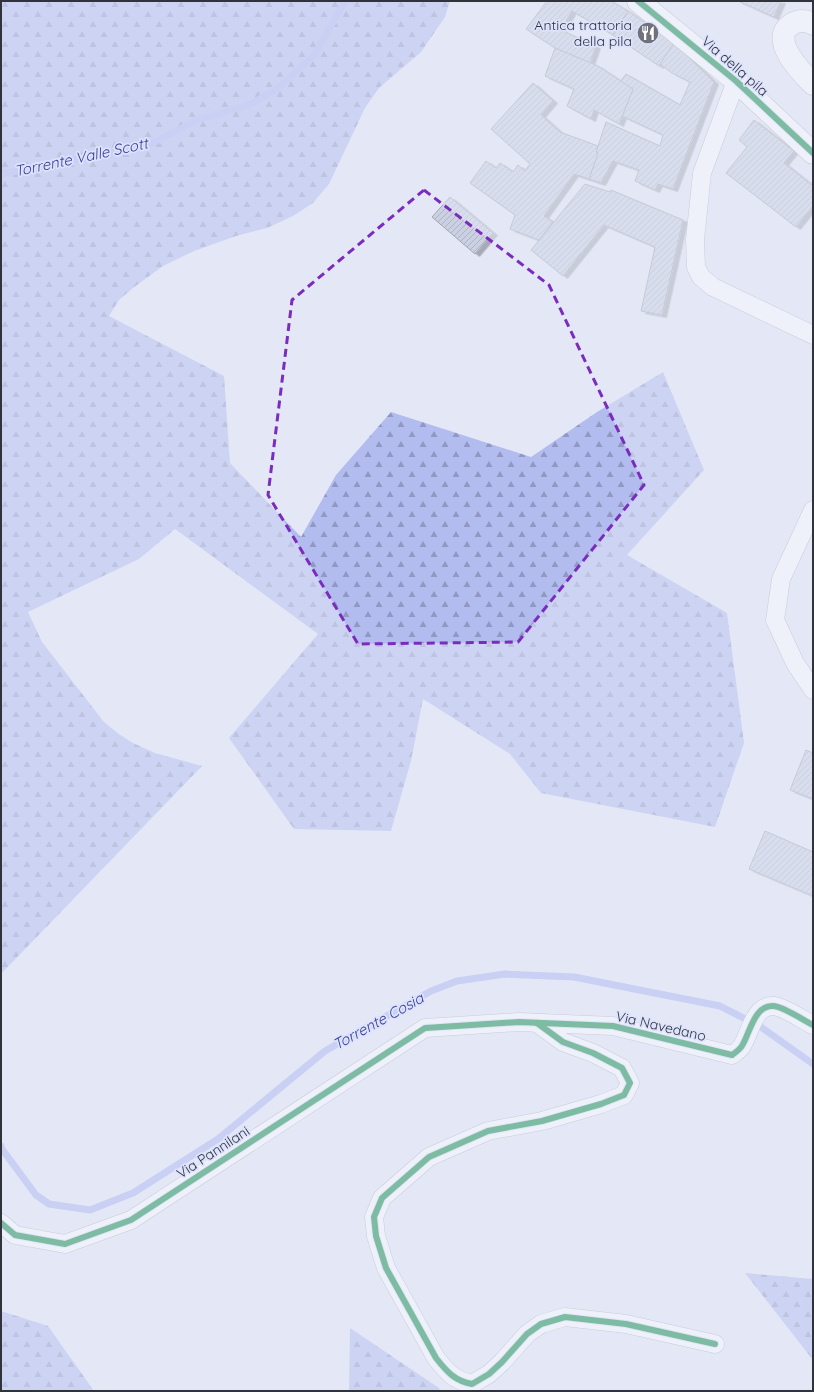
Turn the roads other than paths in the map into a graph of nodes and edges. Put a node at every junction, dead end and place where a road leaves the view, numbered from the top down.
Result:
1 (638, 1) edge
2 (813, 24) edge
3 (736, 81) junction
4 (813, 84) edge
5 (813, 152) edge
6 (813, 335) edge
7 (813, 510) edge
8 (806, 542) edge
9 (813, 690) edge
10 (537, 1023) junction
11 (813, 1025) edge
12 (425, 1028) joint
13 (1, 1223) edge
14 (715, 1344) dead end

1 - 3 street, Via della pila
2 - 4 street
3 - 5 street, Via della pila
3 - 6 street
7 - 8 street
8 - 9 street
10 - 11 street, Via Navedano
10 - 12 street, Via Navedano
10 - 14 street
12 - 13 street, Via Pannilani

